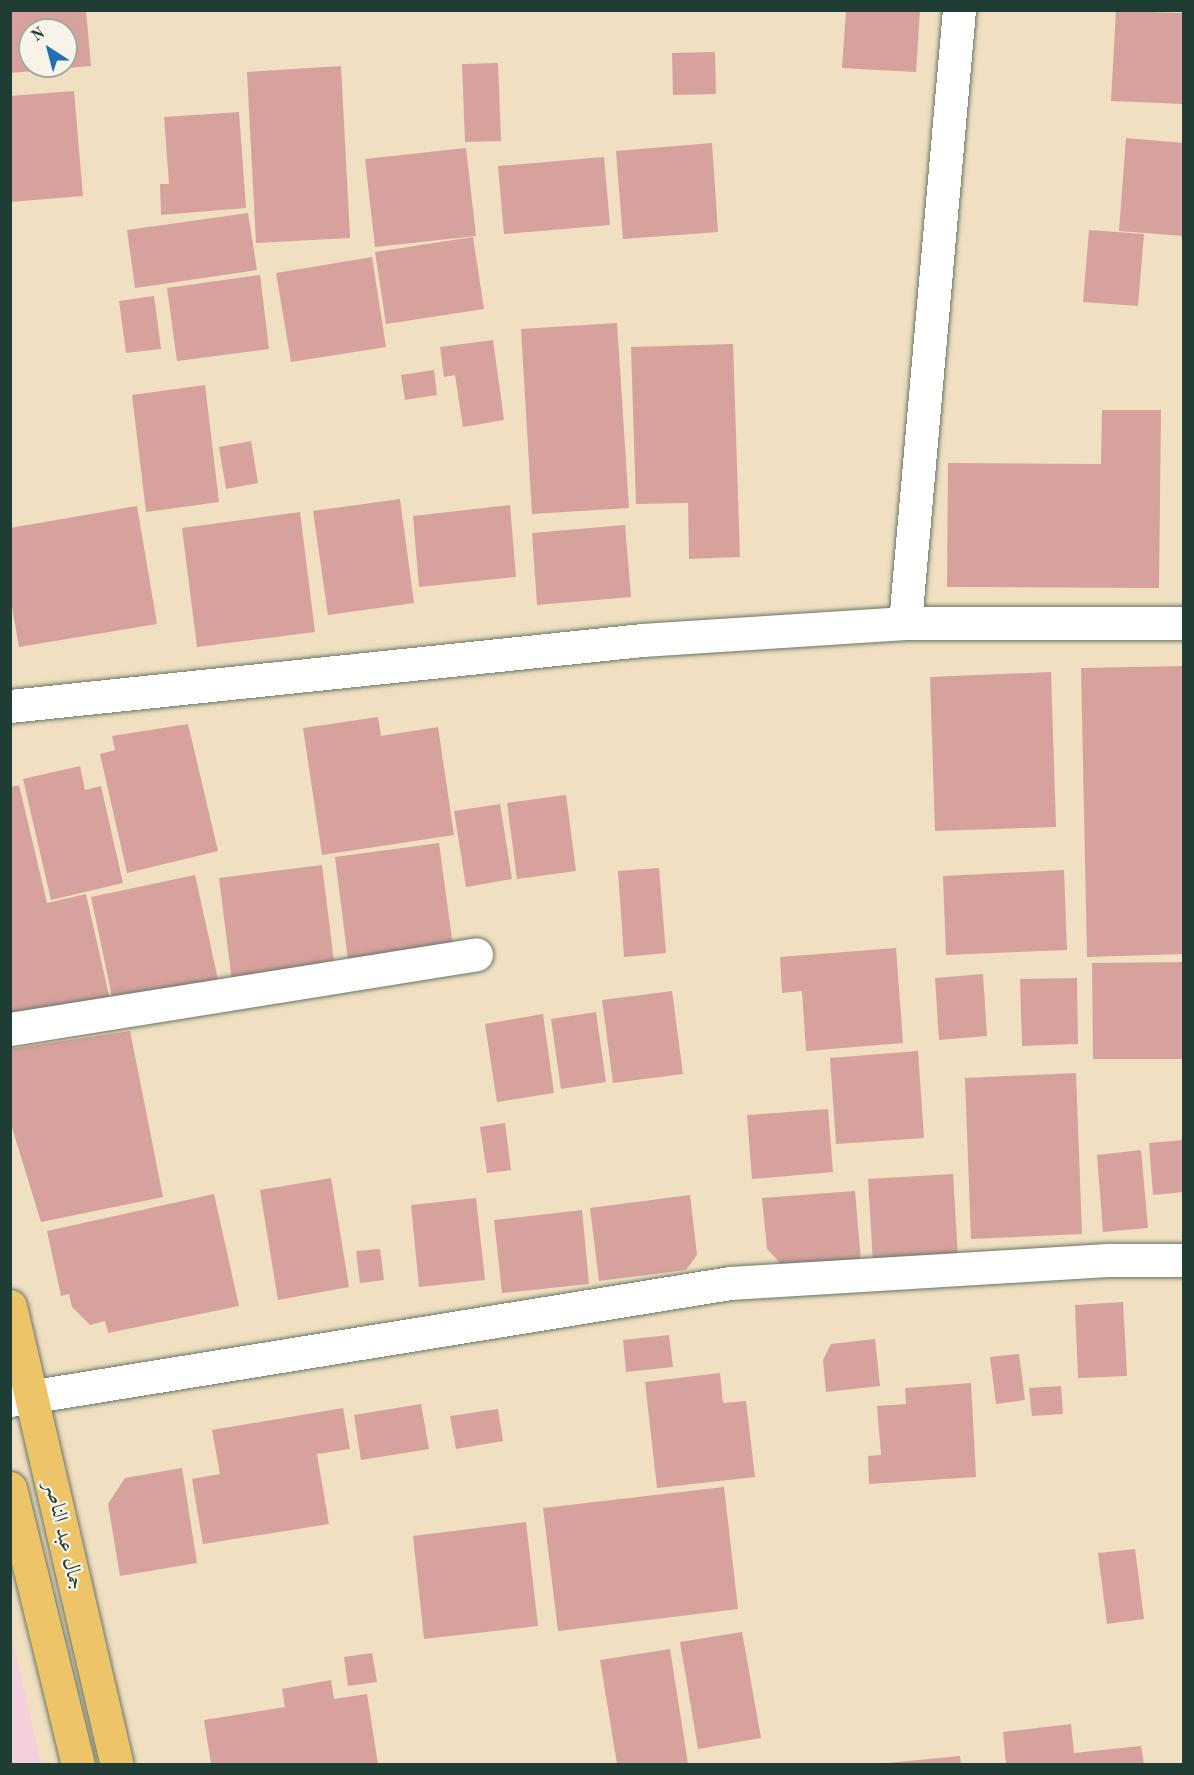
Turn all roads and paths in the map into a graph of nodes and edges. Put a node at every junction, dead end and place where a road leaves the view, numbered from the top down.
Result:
1 (959, 10) edge
2 (904, 623) junction
3 (1184, 623) edge
4 (10, 706) edge
5 (476, 954) dead end
6 (10, 1029) edge
7 (1184, 1260) edge
8 (10, 1306) edge
9 (21, 1399) edge
10 (10, 1488) edge
11 (78, 1764) edge
12 (117, 1764) edge

1 - 2 street
2 - 3 street
2 - 4 street
5 - 6 street
7 - 9 street
8 - 9 main road, جمال عبد الناصر
9 - 12 main road, جمال عبد الناصر
10 - 11 main road, جمال عبد الناصر

